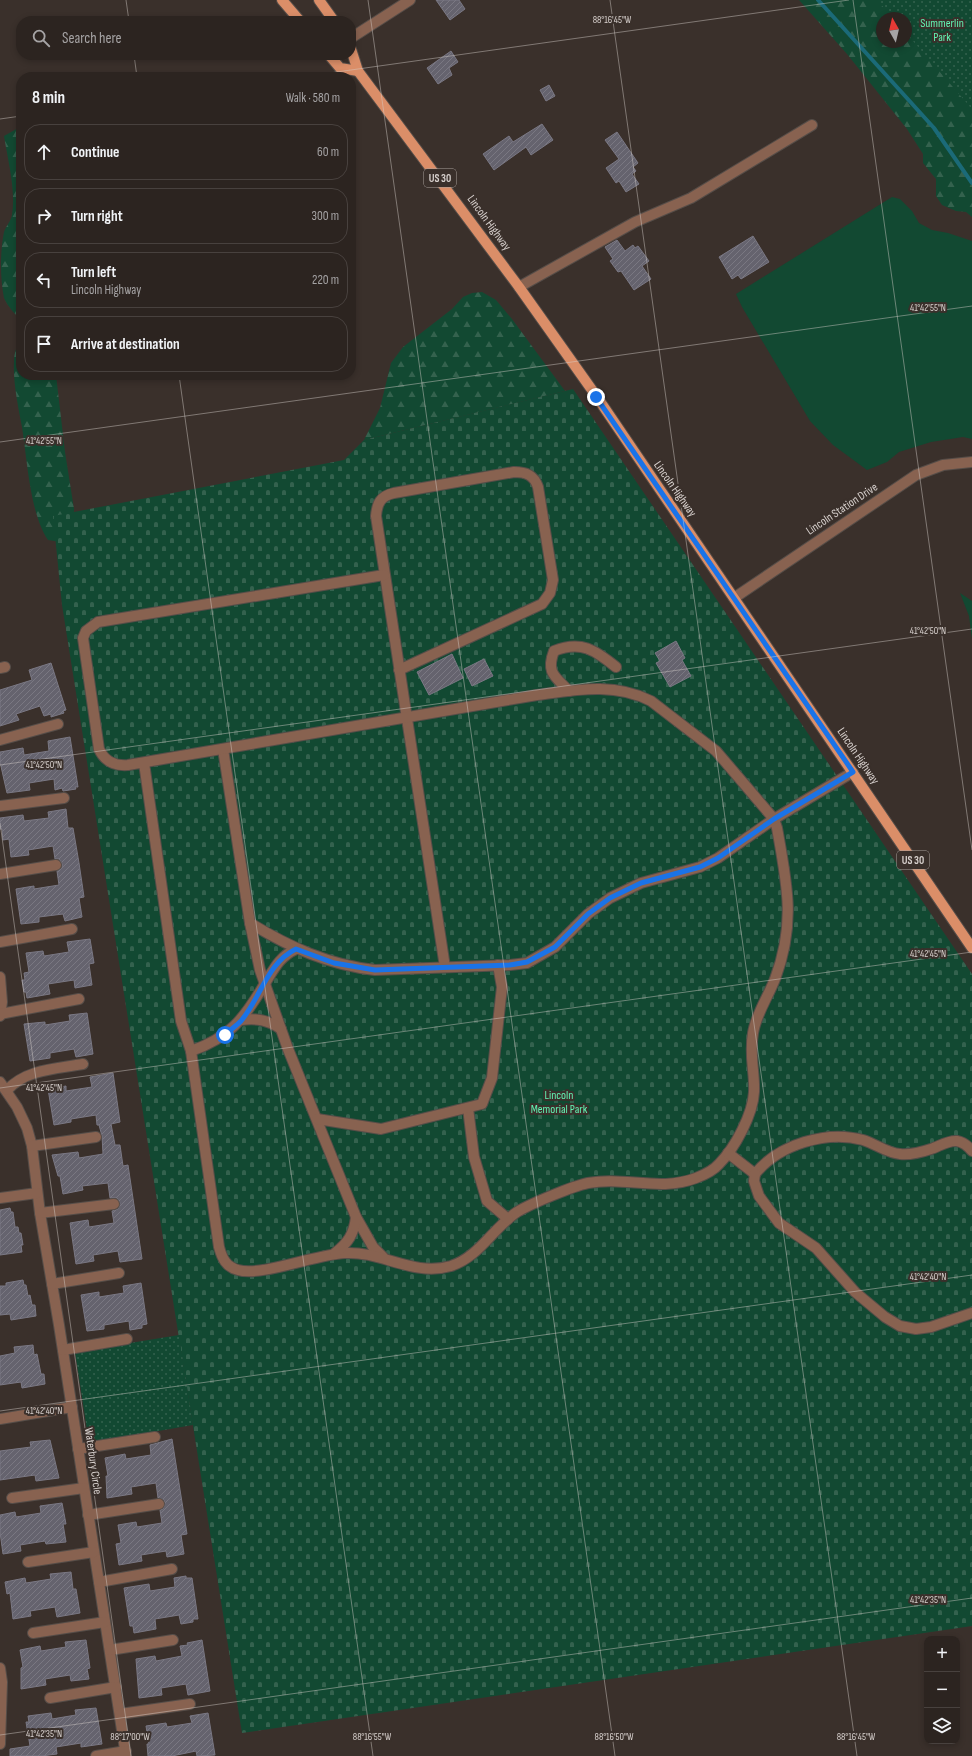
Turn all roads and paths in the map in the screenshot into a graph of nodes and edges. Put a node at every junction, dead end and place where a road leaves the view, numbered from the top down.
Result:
1 (282, 0) edge
2 (319, 0) edge
3 (410, 0) edge
4 (296, 16) edge
5 (330, 16) edge
6 (356, 35) edge
7 (333, 60) edge
8 (354, 60) edge
9 (358, 71) junction
10 (812, 125) dead end
11 (519, 287) junction
12 (972, 462) edge
13 (384, 575) junction
14 (734, 598) junction
15 (616, 667) dead end
16 (399, 670) junction
17 (569, 691) junction
18 (406, 718) junction
19 (58, 724) dead end
20 (0, 740) edge
21 (222, 749) junction
22 (144, 763) junction
23 (853, 772) junction
24 (64, 798) dead end
25 (0, 806) edge
26 (774, 819) junction
27 (56, 865) dead end
28 (0, 874) edge
29 (250, 923) junction
30 (72, 929) dead end
31 (0, 942) edge
32 (972, 948) edge
33 (296, 949) junction
34 (498, 965) junction
35 (445, 967) junction
36 (0, 977) edge
37 (265, 984) junction
38 (79, 1000) dead end
39 (0, 1015) edge
40 (241, 1020) junction
41 (281, 1029) junction
42 (191, 1050) junction
43 (83, 1064) dead end
44 (3, 1086) edge
45 (468, 1108) junction
46 (316, 1119) junction
47 (96, 1137) dead end
48 (32, 1146) junction
49 (972, 1150) edge
50 (728, 1153) junction
51 (755, 1174) junction
52 (37, 1193) junction
53 (0, 1198) edge
54 (114, 1204) dead end
55 (40, 1213) junction
56 (356, 1217) junction
57 (508, 1219) junction
58 (334, 1254) junction
59 (384, 1258) junction
60 (119, 1273) dead end
61 (52, 1284) junction
62 (972, 1313) edge
63 (127, 1339) dead end
64 (63, 1350) junction
65 (72, 1407) junction
66 (0, 1419) edge
67 (154, 1437) dead end
68 (78, 1449) junction
69 (84, 1488) junction
70 (12, 1498) dead end
71 (159, 1504) dead end
72 (88, 1515) junction
73 (94, 1552) junction
74 (28, 1562) dead end
75 (172, 1569) dead end
76 (99, 1582) junction
77 (105, 1622) junction
78 (33, 1633) dead end
79 (173, 1640) dead end
80 (110, 1650) junction
81 (0, 1668) edge
82 (116, 1687) junction
83 (50, 1698) dead end
84 (190, 1704) dead end
85 (120, 1714) junction
86 (0, 1744) edge
87 (126, 1754) edge
88 (96, 1756) edge

1 - 4 main road
2 - 5 main road
3 - 6 street
7 - 9 main road
8 - 9 main road, Lincoln Highway / US 30
9 - 11 main road, Lincoln Highway / US 30
10 - 11 street
11 - 14 main road, Lincoln Highway / US 30
12 - 14 street, Lincoln Station Drive
13 - 16 street
13 - 16 street
13 - 22 street
14 - 23 main road, Lincoln Highway / US 30
15 - 17 street
16 - 18 street
17 - 18 street
17 - 26 street
18 - 21 street
18 - 35 street
19 - 20 street
21 - 22 street
21 - 29 street
22 - 42 street
23 - 26 street
23 - 32 main road, Lincoln Highway / US 30
24 - 25 street
26 - 34 street
26 - 50 street
27 - 28 street
29 - 33 street
29 - 37 street
30 - 31 street
33 - 35 street
33 - 37 street
34 - 35 street
34 - 45 street
36 - 39 street
37 - 40 street
37 - 41 street
38 - 39 street
40 - 41 street
40 - 42 street
41 - 46 street
42 - 58 street
43 - 44 street
44 - 48 street, Waterbury Circle
45 - 46 street
45 - 57 street
46 - 56 street
47 - 48 street
48 - 52 street, Waterbury Circle
49 - 51 street
50 - 51 street
50 - 57 street
51 - 62 street
52 - 53 street
52 - 55 street, Waterbury Circle
54 - 55 street
55 - 61 street, Waterbury Circle
56 - 58 street
56 - 59 street
57 - 59 street
58 - 59 street
60 - 61 street
61 - 64 street, Waterbury Circle
63 - 64 street
64 - 65 street, Waterbury Circle
65 - 66 street
65 - 68 street, Waterbury Circle
67 - 68 street
68 - 69 street, Waterbury Circle
69 - 70 street
69 - 72 street, Waterbury Circle
71 - 72 street
72 - 73 street, Waterbury Circle
73 - 74 street
73 - 76 street, Waterbury Circle
75 - 76 street
76 - 77 street, Waterbury Circle
77 - 78 street
77 - 80 street, Waterbury Circle
79 - 80 street
80 - 82 street, Waterbury Circle
81 - 86 street
82 - 83 street
82 - 85 street, Waterbury Circle
84 - 85 street
85 - 87 street, Waterbury Circle
87 - 88 street

